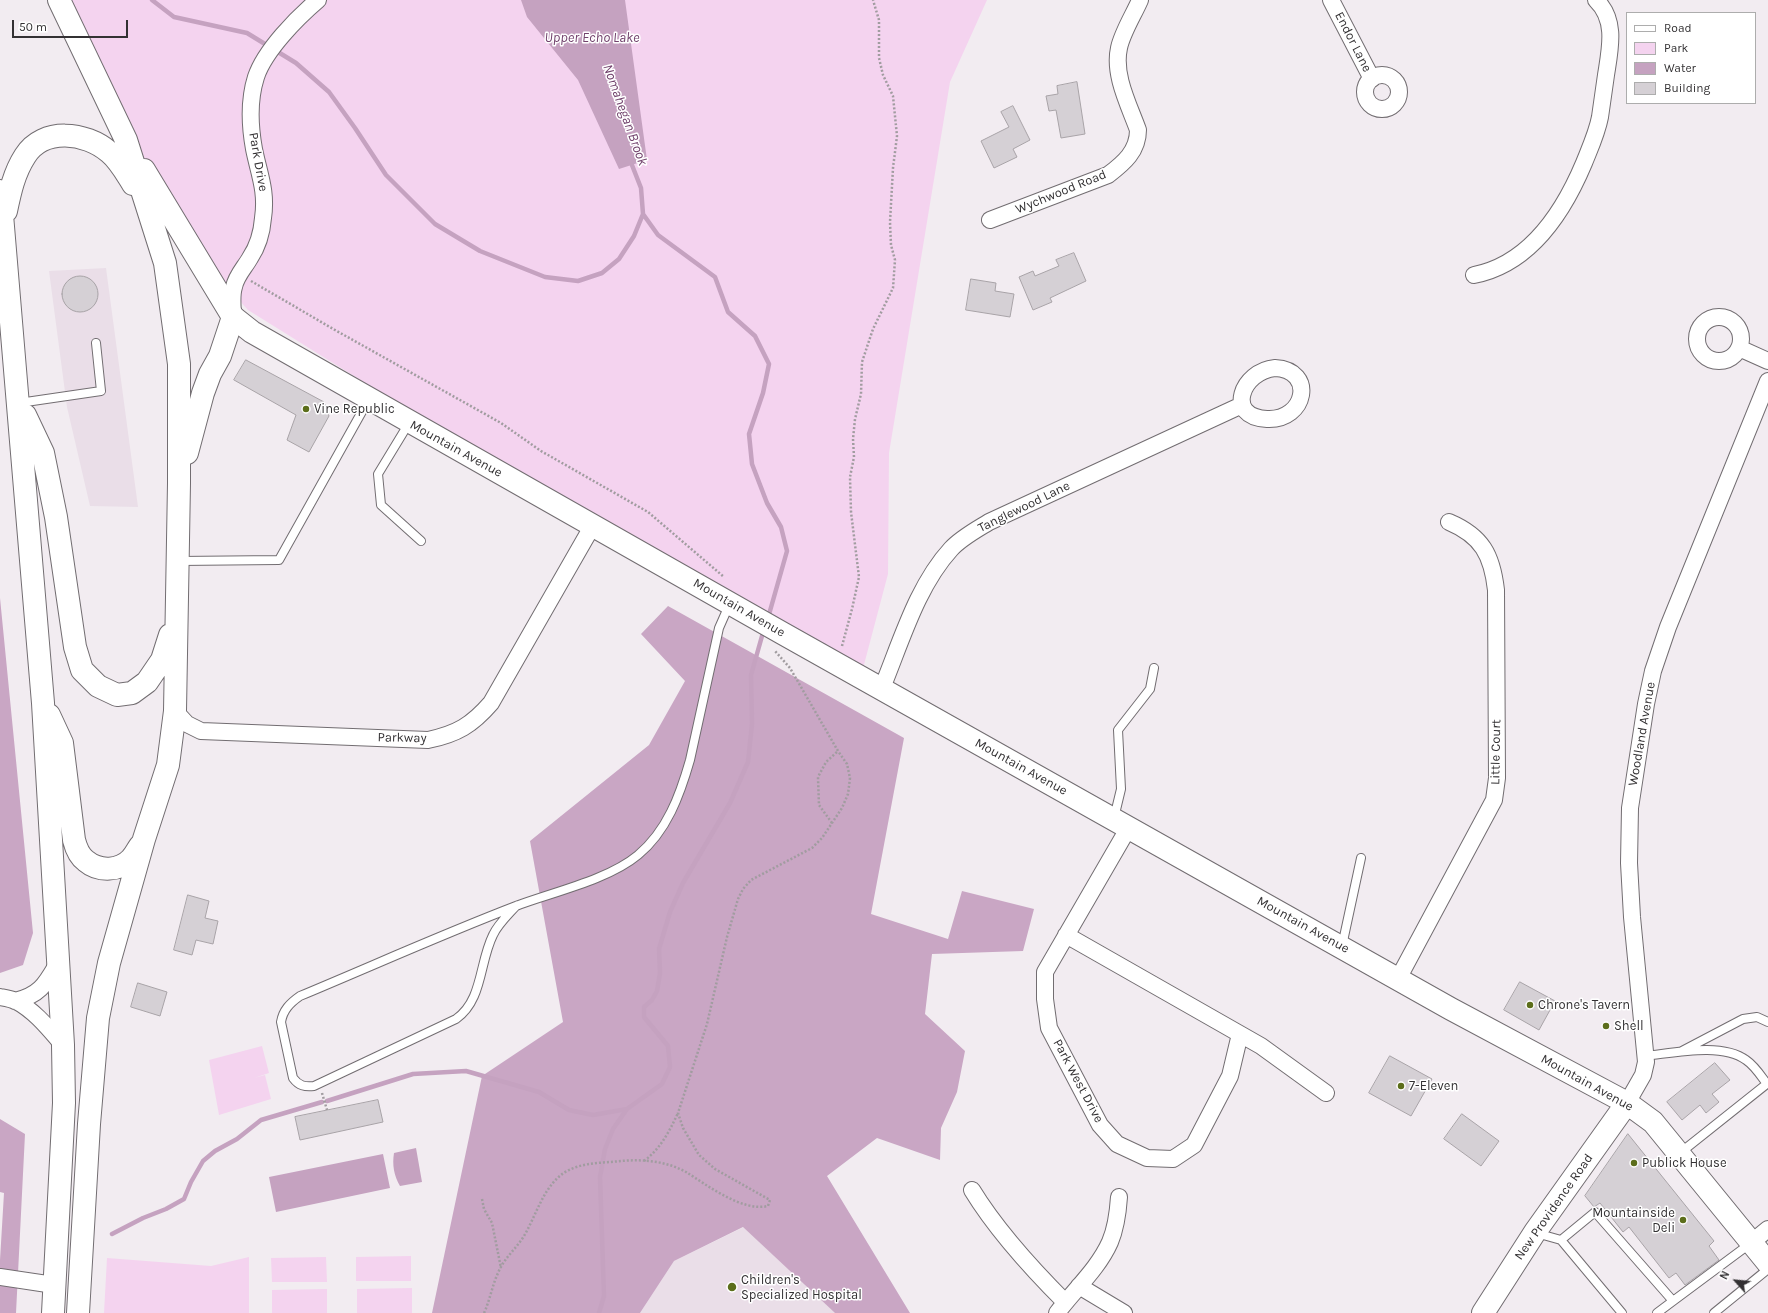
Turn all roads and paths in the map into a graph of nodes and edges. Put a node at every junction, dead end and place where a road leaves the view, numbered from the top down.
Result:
1 (59, 0) edge
2 (318, 0) edge
3 (873, 0) edge
4 (1140, 0) edge
5 (1596, 0) edge
6 (1333, 2) edge
7 (1372, 79) dead end
8 (126, 140) junction
9 (0, 191) edge
10 (146, 203) junction
11 (990, 220) dead end
12 (3, 226) junction
13 (240, 274) junction
14 (1474, 275) dead end
15 (233, 317) junction
16 (96, 343) dead end
17 (1739, 348) dead end
18 (1768, 361) edge
19 (1768, 381) edge
20 (368, 399) junction
21 (19, 403) junction
22 (1242, 405) dead end
23 (409, 422) junction
24 (179, 484) junction
25 (1449, 522) dead end
26 (593, 525) junction
27 (421, 541) dead end
28 (177, 561) junction
29 (724, 578) dead end
30 (176, 608) junction
31 (739, 608) junction
32 (778, 641) junction
33 (842, 646) dead end
34 (1154, 668) dead end
35 (882, 688) junction
36 (43, 702) junction
37 (175, 712) junction
38 (838, 751) junction
39 (1121, 823) junction
40 (832, 824) junction
41 (144, 839) junction
42 (1361, 858) dead end
43 (516, 906) junction
44 (1066, 935) junction
45 (1342, 947) junction
46 (59, 961) junction
47 (1398, 979) junction
48 (8, 999) edge
49 (1768, 1022) edge
50 (1240, 1034) junction
51 (63, 1045) junction
52 (1680, 1052) junction
53 (1645, 1056) junction
54 (319, 1083) junction
55 (1768, 1083) edge
56 (1326, 1093) dead end
57 (1627, 1103) junction
58 (327, 1110) dead end
59 (678, 1113) junction
60 (1679, 1154) junction
61 (644, 1161) junction
62 (972, 1190) dead end
63 (1119, 1197) dead end
64 (482, 1200) dead end
65 (1768, 1229) edge
66 (1535, 1232) junction
67 (1562, 1240) junction
68 (1751, 1243) junction
69 (1768, 1263) edge
70 (501, 1268) junction
71 (1768, 1268) edge
72 (0, 1277) edge
73 (54, 1285) junction
74 (1079, 1286) junction
75 (1673, 1301) junction
76 (1061, 1308) edge
77 (52, 1313) edge
78 (78, 1313) edge
79 (484, 1313) edge
80 (1124, 1313) edge
81 (1483, 1313) edge
82 (1622, 1313) edge
83 (1657, 1313) edge
84 (1714, 1313) edge

1 - 8 main road
2 - 13 street, Park Drive
3 - 33 path
4 - 11 street, Wychwood Road
5 - 14 street
6 - 7 street, Endor Lane
8 - 10 main road
8 - 15 main road
9 - 12 main road
10 - 12 main road
10 - 24 main road
12 - 21 main road
13 - 15 street, Park Drive
13 - 29 path
15 - 20 main road, Mountain Avenue
15 - 24 main road
16 - 21 lane
17 - 18 street
19 - 53 street, Woodland Avenue
20 - 23 main road, Mountain Avenue
20 - 28 lane
21 - 30 main road
21 - 36 main road
22 - 35 street, Tanglewood Lane
23 - 26 main road, Mountain Avenue
23 - 27 lane
24 - 28 main road
25 - 47 street, Little Court
26 - 31 main road, Mountain Avenue
26 - 37 street, Parkway
28 - 30 main road
30 - 37 main road
31 - 32 main road, Mountain Avenue
31 - 43 lane
32 - 35 main road, Mountain Avenue
32 - 38 path
34 - 39 lane
35 - 39 main road, Mountain Avenue
36 - 41 main road
36 - 46 main road
37 - 41 main road
38 - 40 path
38 - 40 path
39 - 44 street, Park West Drive
39 - 45 main road, Mountain Avenue
40 - 59 path
41 - 78 main road
42 - 45 lane
43 - 54 lane
43 - 54 lane
44 - 50 street
44 - 50 street, Park West Drive
45 - 47 main road, Mountain Avenue
46 - 48 street
46 - 51 main road
47 - 57 main road, Mountain Avenue
48 - 51 street
49 - 52 lane
50 - 56 street
51 - 73 main road
52 - 53 lane
52 - 55 lane
53 - 57 street, Woodland Avenue
54 - 58 path
55 - 60 lane
57 - 60 main road, Mountain Avenue
57 - 66 main road, New Providence Road
59 - 61 path
59 - 61 path
60 - 68 main road, Mountain Avenue
61 - 70 path
62 - 76 street
63 - 74 street
64 - 70 path
65 - 68 street
66 - 67 lane
66 - 81 main road, New Providence Road
67 - 75 lane
67 - 82 lane
68 - 69 main road, Mountain Avenue
68 - 75 lane
70 - 79 path
71 - 84 lane
72 - 73 street
73 - 77 main road
74 - 76 street
74 - 80 street
75 - 83 lane

